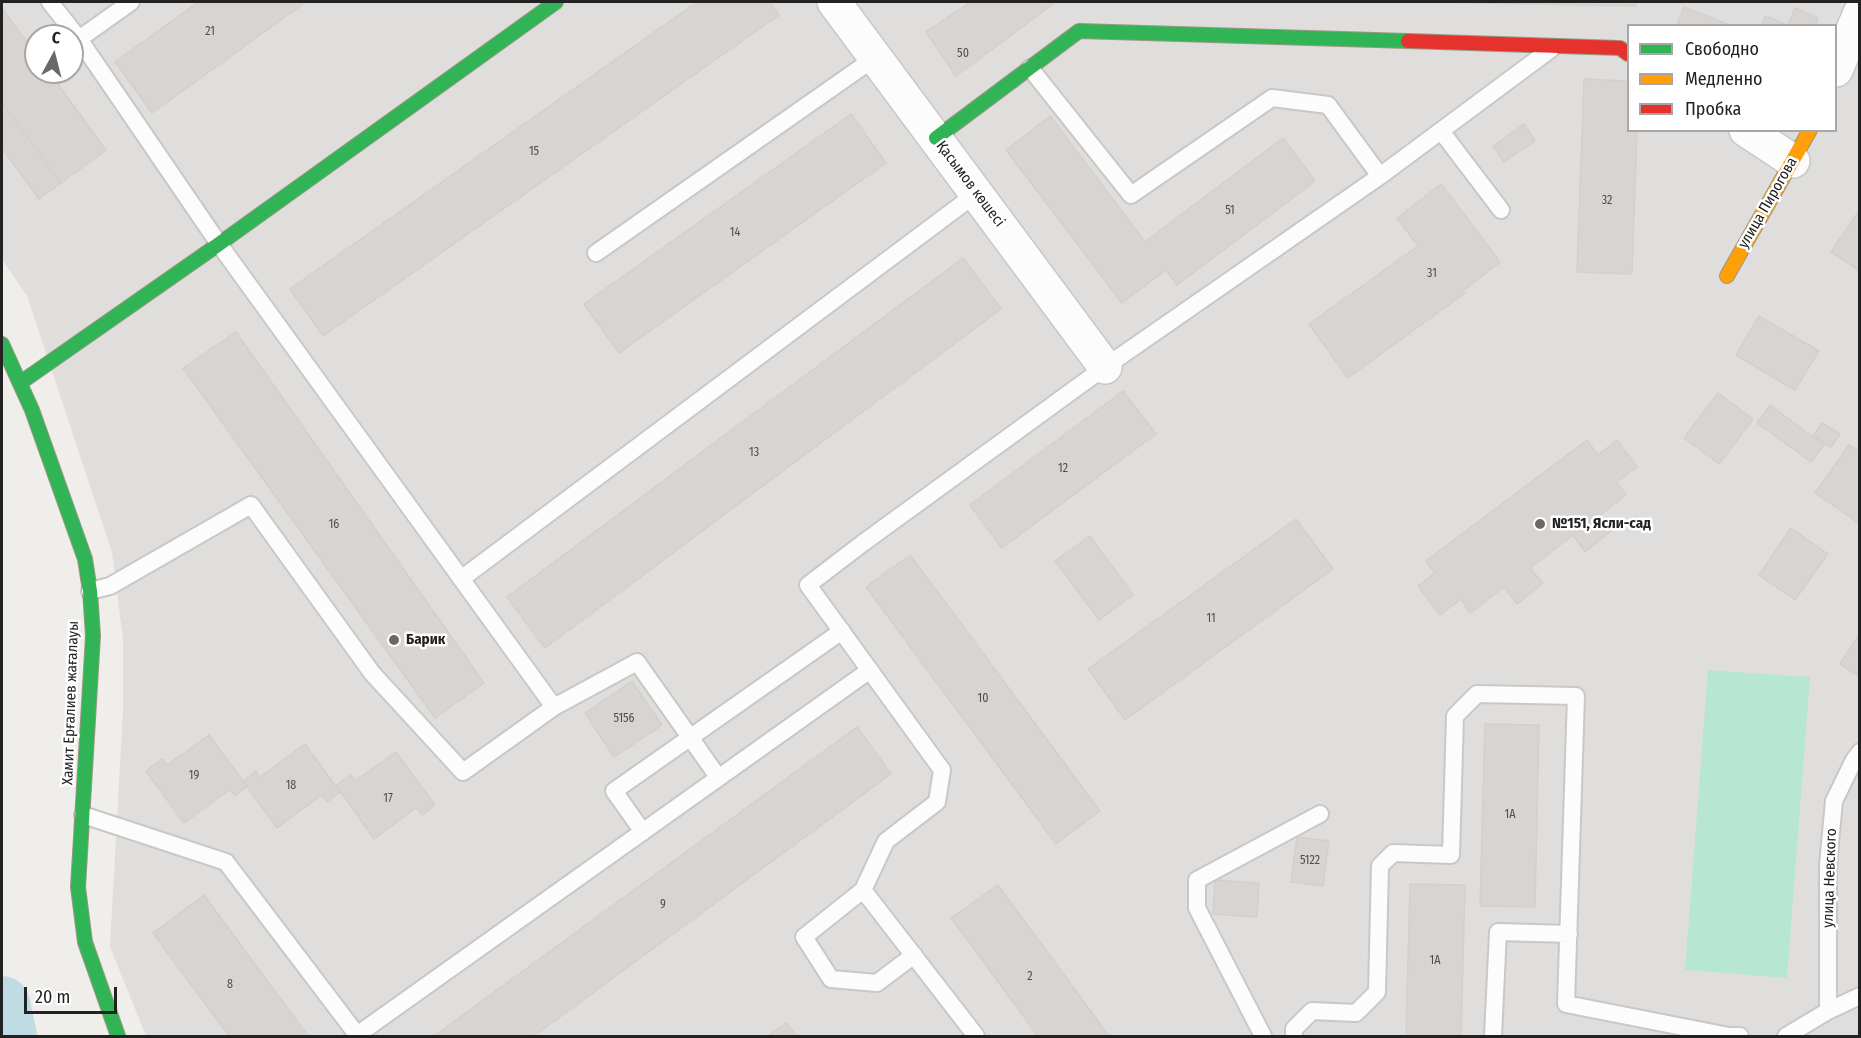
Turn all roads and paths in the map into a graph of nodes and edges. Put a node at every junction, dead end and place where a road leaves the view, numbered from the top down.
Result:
1 (50, 2) edge
2 (131, 2) edge
3 (556, 2) edge
4 (834, 2) edge
5 (1860, 12) edge
6 (67, 24) edge
7 (84, 35) edge
8 (84, 46) edge
9 (1554, 47) junction
10 (1627, 53) edge
11 (876, 57) junction
12 (1846, 63) edge
13 (1030, 68) junction
14 (1441, 130) junction
15 (1749, 132) edge
16 (1809, 132) edge
17 (936, 138) junction
18 (1793, 161) junction
19 (1380, 176) junction
20 (977, 193) junction
21 (1501, 210) dead end
22 (219, 244) junction
23 (596, 253) dead end
24 (1727, 276) dead end
25 (2, 344) edge
26 (1105, 367) junction
27 (20, 383) junction
28 (461, 579) junction
29 (90, 591) junction
30 (842, 631) junction
31 (870, 670) junction
32 (554, 708) junction
33 (690, 737) junction
34 (1860, 752) edge
35 (718, 777) junction
36 (1320, 814) dead end
37 (83, 815) junction
38 (643, 832) junction
39 (863, 890) junction
40 (1569, 934) junction
41 (914, 955) junction
42 (1860, 996) edge
43 (1828, 1011) junction
44 (117, 1036) edge
45 (358, 1036) edge
46 (976, 1036) edge
47 (1263, 1036) edge
48 (1294, 1036) edge
49 (1494, 1036) edge
50 (1740, 1036) edge
51 (1786, 1036) edge

1 - 6 lane
2 - 7 lane
3 - 22 street
4 - 11 street, Қасымов көшесі
5 - 12 street
8 - 22 lane
9 - 10 street
9 - 13 street
9 - 14 lane
11 - 17 street, Қасымов көшесі
11 - 23 lane
13 - 17 street
13 - 19 lane
14 - 19 lane
14 - 21 lane
15 - 18 street
16 - 18 street, улица Пирогова
17 - 20 street, Қасымов көшесі
18 - 24 street, улица Пирогова
19 - 26 lane
20 - 26 street, Қасымов көшесі
20 - 28 lane
22 - 27 street
22 - 28 lane
25 - 27 street, Хамит Ерғалиев жағалауы
26 - 30 lane
27 - 29 street, Хамит Ерғалиев жағалауы
28 - 32 lane
29 - 32 lane
29 - 37 street, Хамит Ерғалиев жағалауы
30 - 31 lane
30 - 33 lane
31 - 35 lane
31 - 39 lane
32 - 33 lane
33 - 35 lane
33 - 38 lane
34 - 43 lane, улица Невского
35 - 38 lane
36 - 47 lane
37 - 44 street, Хамит Ерғалиев жағалауы
37 - 45 lane
38 - 45 lane
39 - 41 lane
39 - 41 lane
40 - 48 lane
40 - 49 lane
40 - 50 lane
41 - 46 lane
42 - 43 lane
43 - 51 lane

